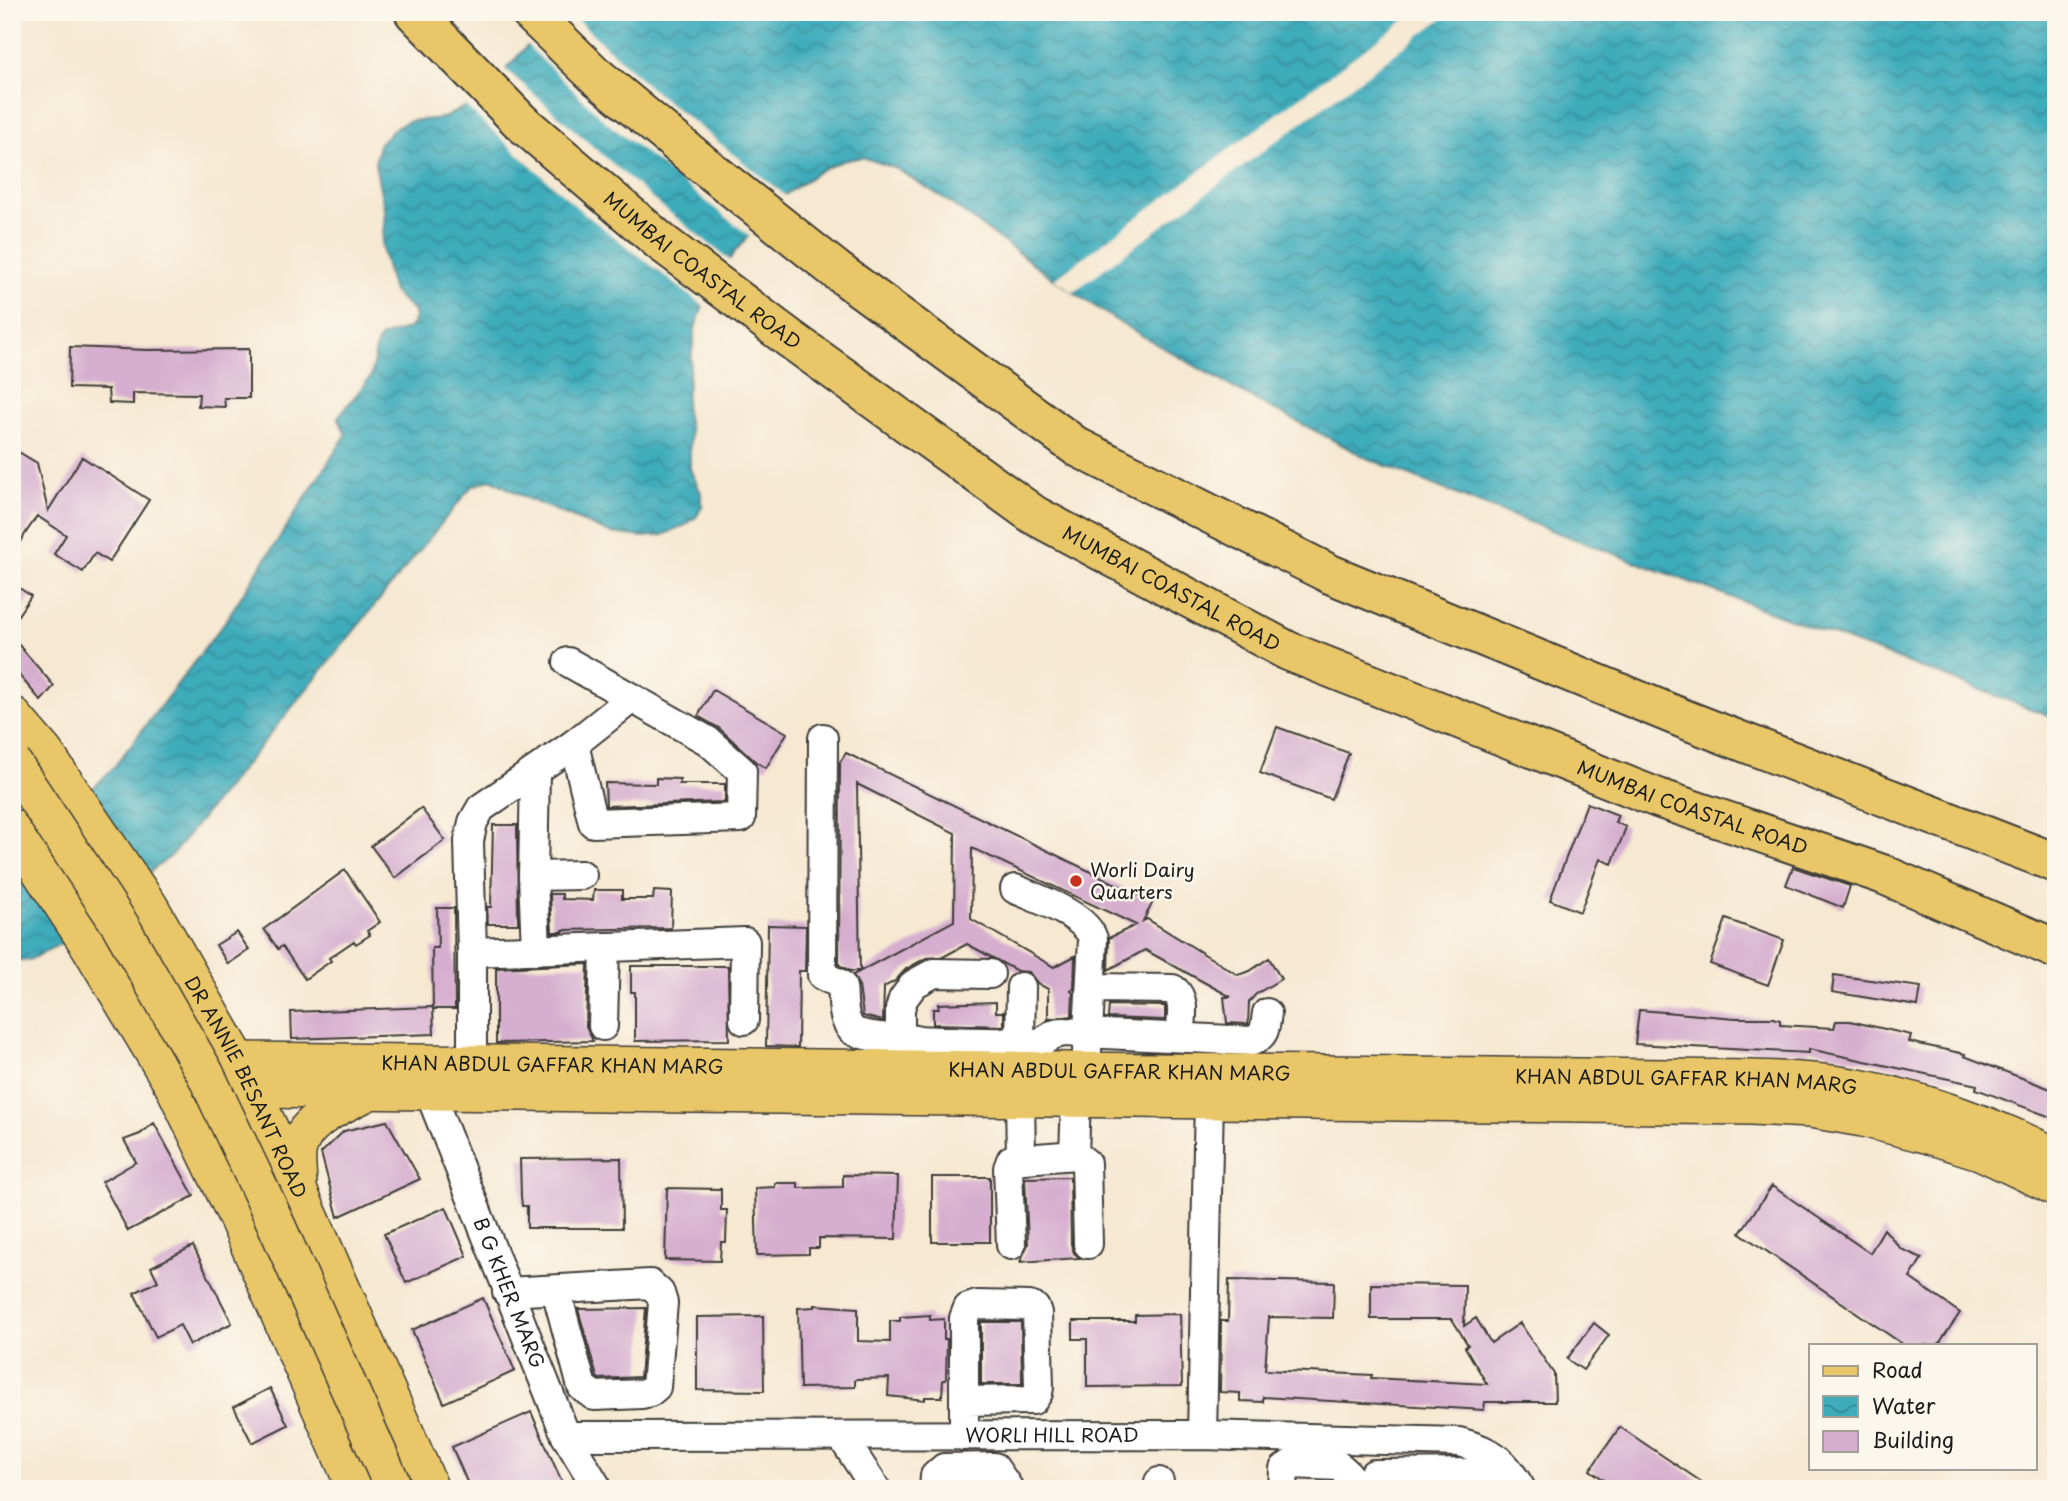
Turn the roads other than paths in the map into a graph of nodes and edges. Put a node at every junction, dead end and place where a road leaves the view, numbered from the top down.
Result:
1 (530, 12) edge
2 (426, 26) edge
3 (568, 662) dead end
4 (631, 699) junction
5 (12, 715) edge
6 (822, 738) dead end
7 (574, 744) junction
8 (28, 757) edge
9 (535, 772) junction
10 (12, 828) edge
11 (2056, 863) edge
12 (582, 875) dead end
13 (533, 876) junction
14 (1016, 888) dead end
15 (605, 947) junction
16 (2056, 949) edge
17 (536, 950) junction
18 (472, 952) junction
19 (990, 974) dead end
20 (1021, 987) dead end
21 (196, 988) junction
22 (1091, 988) junction
23 (1267, 1013) dead end
24 (744, 1020) dead end
25 (604, 1026) dead end
26 (139, 1028) junction
27 (1088, 1033) junction
28 (1180, 1037) junction
29 (1020, 1042) junction
30 (900, 1054) junction
31 (472, 1064) junction
32 (245, 1075) junction
33 (1081, 1084) junction
34 (372, 1090) junction
35 (429, 1091) junction
36 (1020, 1097) junction
37 (180, 1098) junction
38 (1209, 1099) junction
39 (1074, 1155) junction
40 (2056, 1157) edge
41 (1021, 1159) junction
42 (2056, 1187) edge
43 (298, 1190) junction
44 (1088, 1244) dead end
45 (1011, 1245) dead end
46 (334, 1271) junction
47 (556, 1290) junction
48 (507, 1292) junction
49 (272, 1297) junction
50 (549, 1394) junction
51 (594, 1396) junction
52 (964, 1401) dead end
53 (1202, 1435) junction
54 (566, 1436) junction
55 (964, 1436) junction
56 (994, 1436) junction
57 (842, 1437) junction
58 (1002, 1478) edge
59 (356, 1489) edge
60 (394, 1489) edge
61 (430, 1489) edge
62 (598, 1489) edge
63 (876, 1489) edge
64 (934, 1489) edge
65 (1283, 1489) edge
66 (1348, 1489) edge
67 (1366, 1489) edge
68 (1496, 1489) edge
69 (1521, 1489) edge

1 - 11 highway
2 - 16 highway, MUMBAI COASTAL ROAD
3 - 4 street
4 - 7 street
4 - 7 street
5 - 8 main road, DR ANNIE BESANT ROAD
6 - 30 street
7 - 9 street
8 - 21 main road, DR ANNIE BESANT ROAD
8 - 60 main road, DR ANNIE BESANT ROAD, bridge
9 - 13 street
9 - 18 street
10 - 26 main road
12 - 13 street
13 - 17 street
14 - 22 street
15 - 17 street
15 - 24 street
15 - 25 street
17 - 18 street
18 - 31 street
19 - 30 street
20 - 29 street
21 - 26 main road
21 - 32 main road, DR ANNIE BESANT ROAD
22 - 27 street
22 - 28 street
23 - 28 street
26 - 37 main road
27 - 28 street
27 - 29 street
27 - 33 street
29 - 30 street
30 - 31 main road, KHAN ABDUL GAFFAR KHAN MARG
30 - 33 main road, KHAN ABDUL GAFFAR KHAN MARG
31 - 32 main road, KHAN ABDUL GAFFAR KHAN MARG
32 - 34 main road, KHAN ABDUL GAFFAR KHAN MARG
32 - 37 main road, KHAN ABDUL GAFFAR KHAN MARG
32 - 43 main road, DR ANNIE BESANT ROAD
33 - 36 main road, KHAN ABDUL GAFFAR KHAN MARG
33 - 38 main road, KHAN ABDUL GAFFAR KHAN MARG
33 - 39 street
33 - 40 main road, KHAN ABDUL GAFFAR KHAN MARG
34 - 35 main road, KHAN ABDUL GAFFAR KHAN MARG
34 - 43 main road
35 - 36 main road, KHAN ABDUL GAFFAR KHAN MARG
35 - 48 street, B G KHER MARG
36 - 41 street
37 - 49 main road
38 - 42 main road, KHAN ABDUL GAFFAR KHAN MARG
38 - 53 street
39 - 41 street
39 - 44 street
41 - 45 street
43 - 46 main road, DR ANNIE BESANT ROAD
46 - 49 main road
46 - 61 main road, DR ANNIE BESANT ROAD
47 - 48 street
47 - 51 street
47 - 51 street
48 - 50 street, B G KHER MARG
49 - 59 main road
50 - 51 street
50 - 54 street, B G KHER MARG
52 - 55 street
53 - 56 street, WORLI HILL ROAD
53 - 69 street, WORLI HILL ROAD
54 - 57 street, WORLI HILL ROAD
54 - 62 street, B G KHER MARG
55 - 56 street, WORLI HILL ROAD
55 - 57 street, WORLI HILL ROAD
56 - 58 street
57 - 63 street
58 - 64 street
65 - 66 street
67 - 68 street

